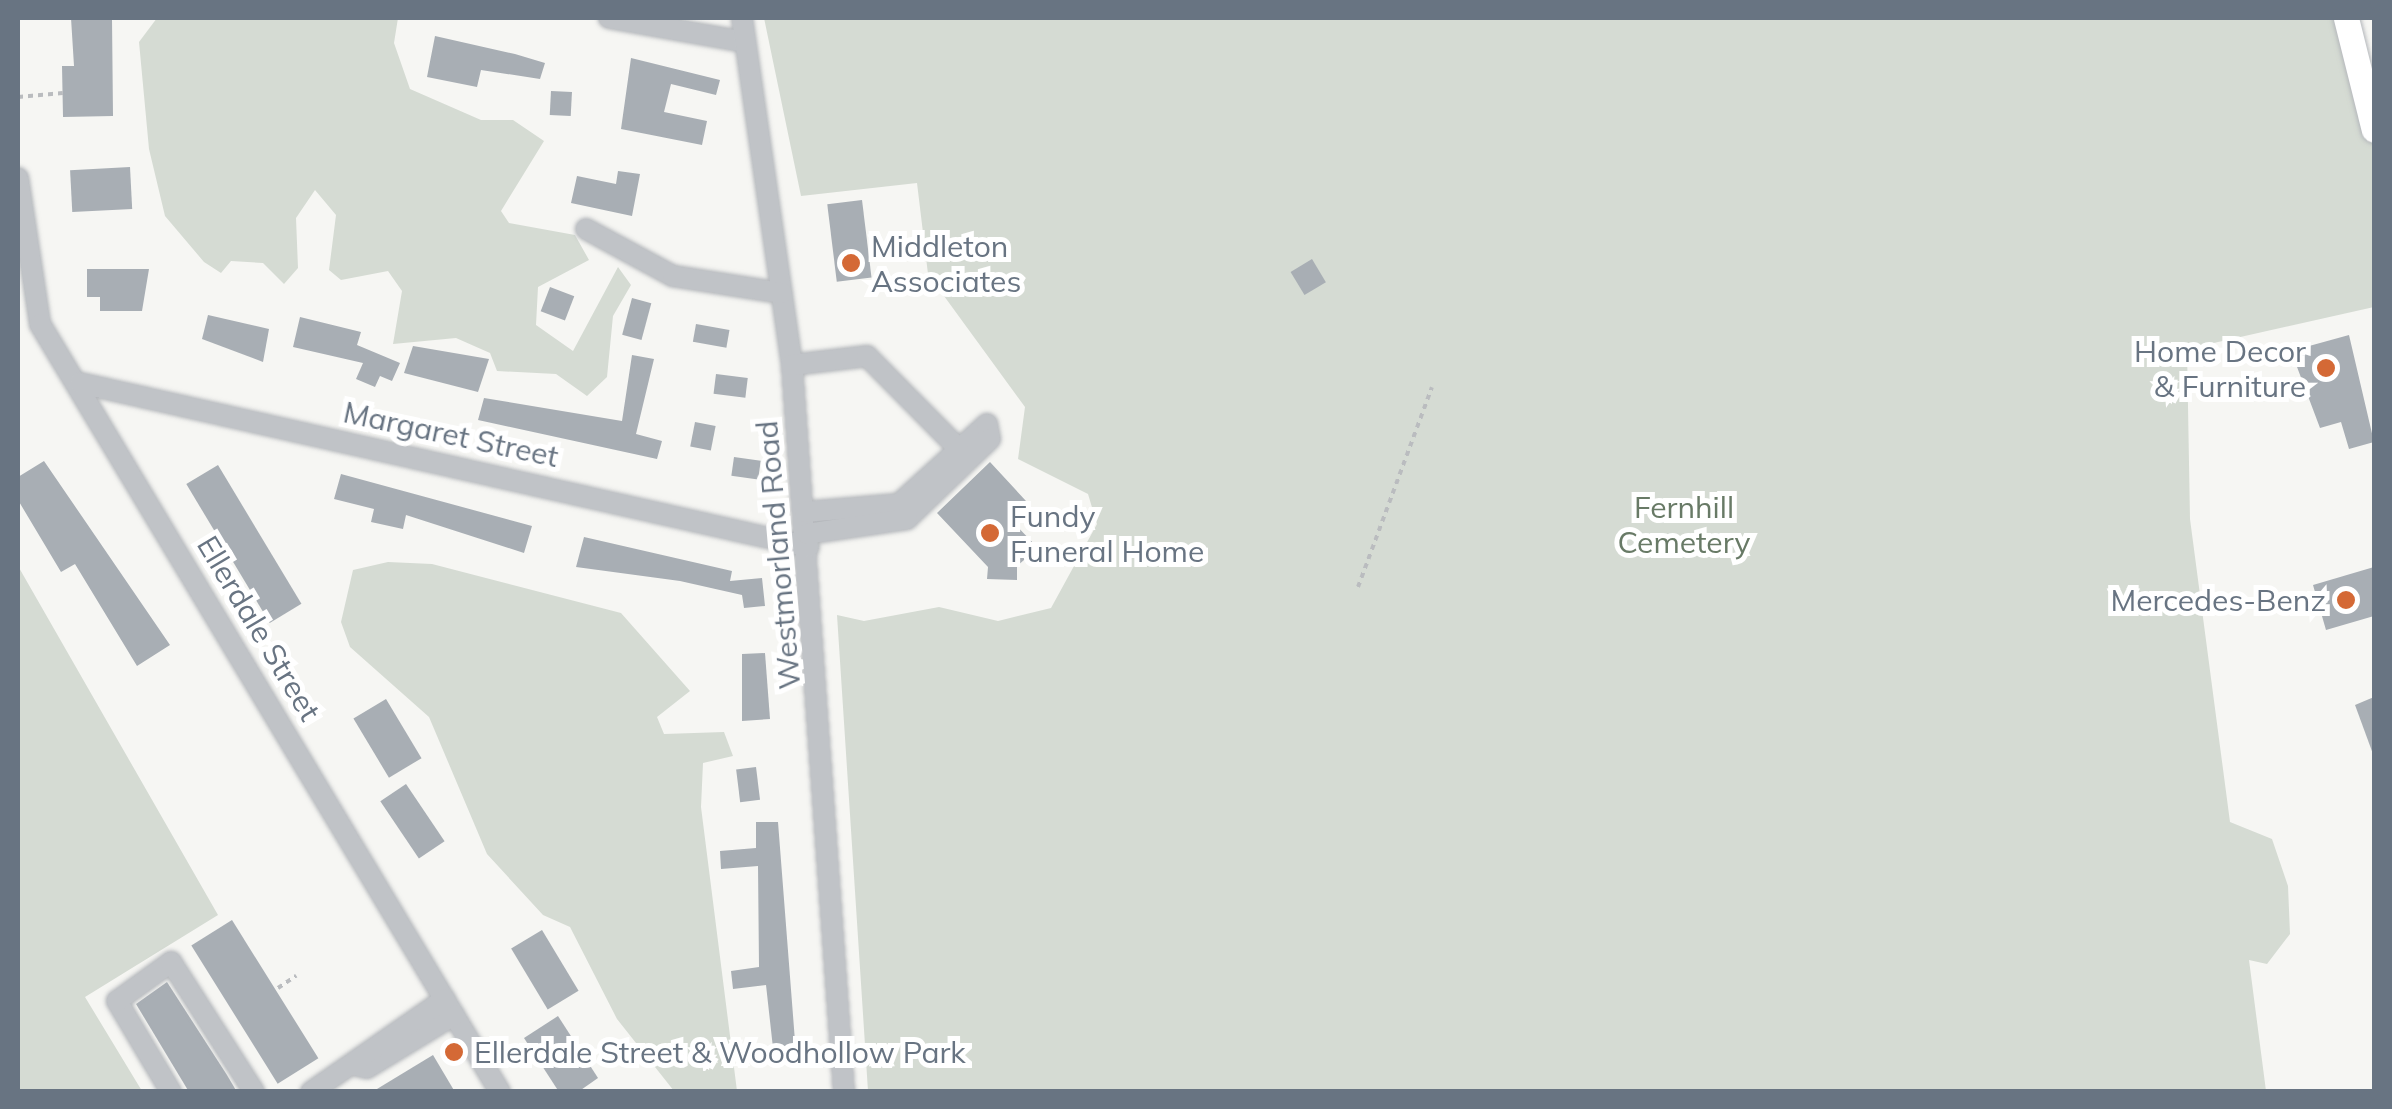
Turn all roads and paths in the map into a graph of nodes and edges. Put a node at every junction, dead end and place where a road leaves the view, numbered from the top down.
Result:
1 (609, 18) edge
2 (742, 18) edge
3 (2346, 18) edge
4 (745, 42) junction
5 (63, 93) dead end
6 (18, 97) edge
7 (2374, 130) edge
8 (18, 178) edge
9 (586, 229) dead end
10 (782, 293) junction
11 (792, 366) junction
12 (80, 383) junction
13 (1432, 387) dead end
14 (964, 454) junction
15 (806, 512) junction
16 (808, 540) junction
17 (1358, 587) dead end
18 (296, 976) dead end
19 (278, 988) dead end
20 (450, 1007) junction
21 (350, 1067) junction
22 (171, 1092) edge
23 (254, 1092) edge
24 (311, 1092) edge
25 (350, 1092) edge
26 (500, 1092) edge
27 (844, 1092) edge

1 - 4 street
2 - 4 street, Westmorland Road
3 - 7 main road
4 - 10 street, Westmorland Road
5 - 6 path
8 - 12 street, Ellerdale Street
9 - 10 street
10 - 11 street, Westmorland Road
11 - 14 street
11 - 15 street, Westmorland Road
12 - 16 street, Margaret Street
12 - 20 street, Ellerdale Street
13 - 17 path
14 - 15 street
14 - 16 street
15 - 16 street, Westmorland Road
16 - 27 street, Westmorland Road
18 - 19 path
20 - 21 street
20 - 26 street, Ellerdale Street
21 - 24 street
21 - 25 street
22 - 23 street

